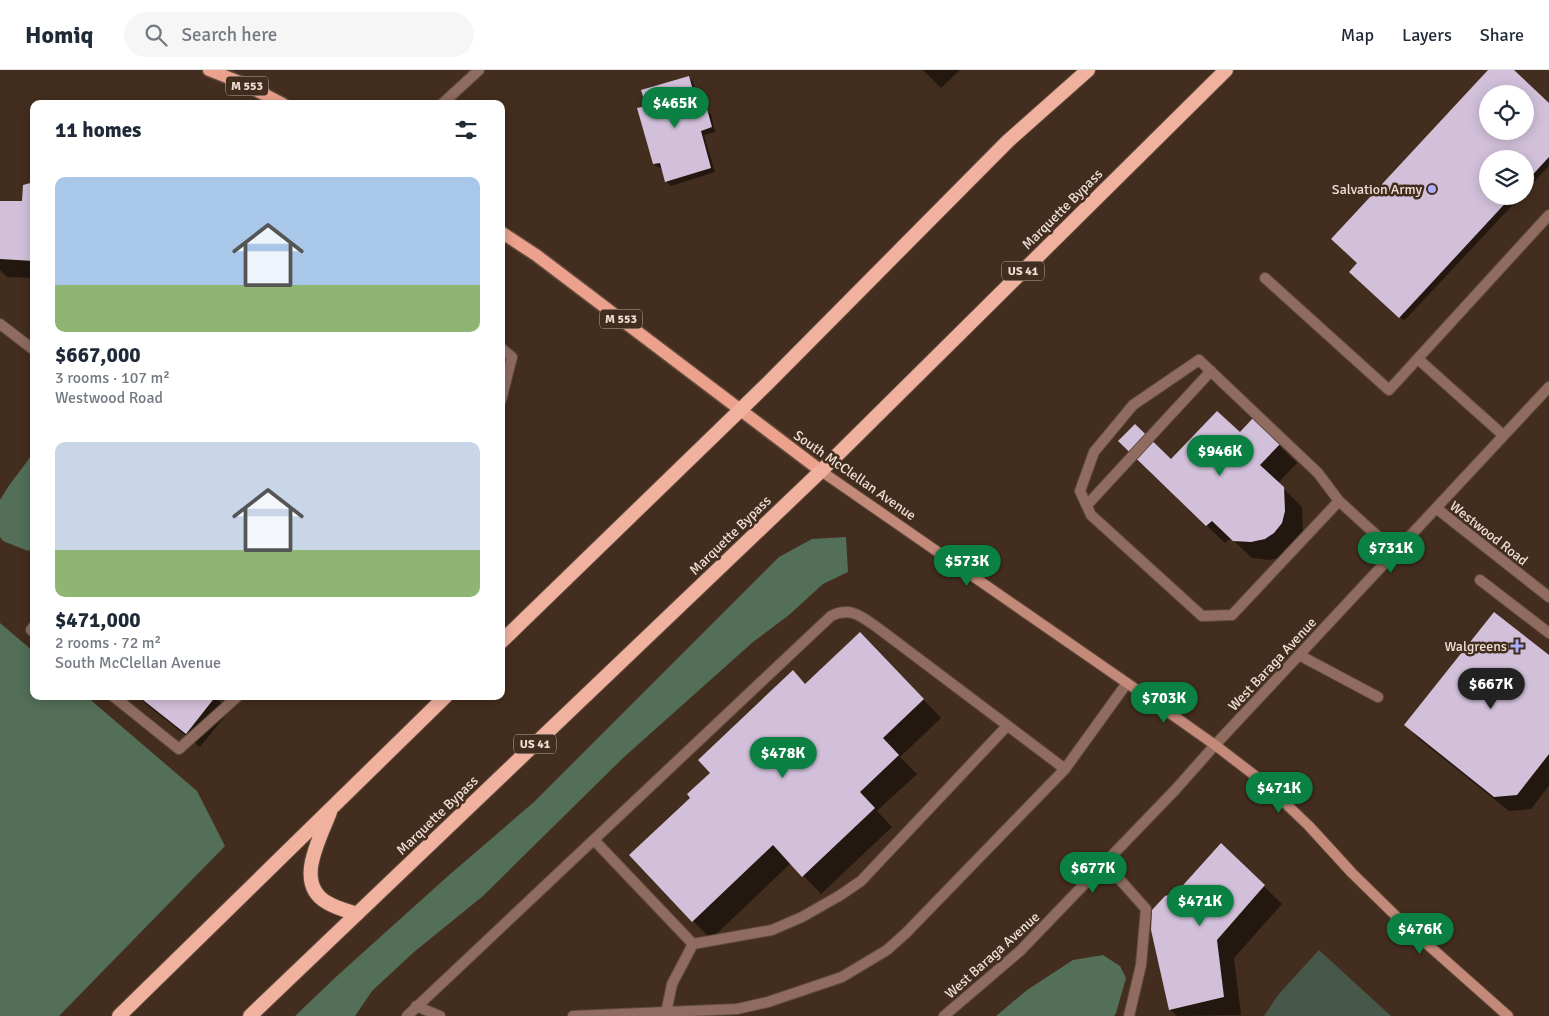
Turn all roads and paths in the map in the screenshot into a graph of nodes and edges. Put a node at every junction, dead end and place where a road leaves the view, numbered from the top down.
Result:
1 (209, 70) edge
2 (479, 70) edge
3 (1088, 70) edge
4 (1210, 70) edge
5 (1226, 70) edge
6 (275, 100) edge
7 (446, 100) edge
8 (1195, 100) junction
9 (1549, 215) edge
10 (505, 235) edge
11 (1265, 278) dead end
12 (0, 324) edge
13 (30, 347) edge
14 (505, 351) edge
15 (1418, 359) junction
16 (1211, 371) junction
17 (505, 384) edge
18 (1549, 387) edge
19 (739, 409) junction
20 (1504, 436) junction
21 (821, 471) junction
22 (1339, 501) junction
23 (1087, 506) junction
24 (1436, 508) junction
25 (1395, 552) junction
26 (1480, 580) dead end
27 (1549, 598) edge
28 (1549, 633) edge
29 (505, 638) edge
30 (1299, 655) junction
31 (1127, 683) junction
32 (1378, 696) dead end
33 (119, 700) edge
34 (233, 700) edge
35 (442, 700) edge
36 (1007, 726) junction
37 (1215, 745) junction
38 (1064, 769) junction
39 (331, 809) junction
40 (594, 840) junction
41 (1105, 863) junction
42 (357, 914) junction
43 (693, 944) junction
44 (416, 1006) junction
45 (666, 1013) junction
46 (119, 1016) edge
47 (250, 1016) edge
48 (407, 1016) edge
49 (440, 1016) edge
50 (573, 1016) edge
51 (944, 1016) edge
52 (1128, 1016) edge
53 (1508, 1016) edge

1 - 6 main road, M 553
2 - 7 street
3 - 19 highway
4 - 8 highway
5 - 8 highway, Marquette Bypass / US 41
8 - 21 highway, Marquette Bypass / US 41
9 - 15 street
10 - 19 main road, South McClellan Avenue / M 553
11 - 15 street
12 - 13 street
14 - 17 street
15 - 20 street
16 - 22 street
16 - 23 street
16 - 23 street
18 - 20 street, West Baraga Avenue
19 - 21 main road, South McClellan Avenue / M 553
19 - 29 highway
20 - 24 street, West Baraga Avenue
21 - 31 main road, South McClellan Avenue
21 - 42 highway, Marquette Bypass / US 41
22 - 23 street
22 - 25 street
24 - 25 street, West Baraga Avenue
24 - 27 street, Westwood Road
25 - 30 street, West Baraga Avenue
26 - 28 street
30 - 32 street
30 - 37 street, West Baraga Avenue
31 - 37 main road, South McClellan Avenue
31 - 38 street
33 - 34 street
35 - 39 highway
36 - 38 street
36 - 40 street
36 - 43 street
37 - 41 street, West Baraga Avenue
37 - 53 main road, South McClellan Avenue
38 - 45 street
39 - 42 highway
39 - 46 highway
40 - 43 street
40 - 44 street
41 - 51 street, West Baraga Avenue
41 - 52 street
42 - 47 highway, Marquette Bypass / US 41
43 - 45 street
44 - 48 street
44 - 49 street
45 - 50 street

